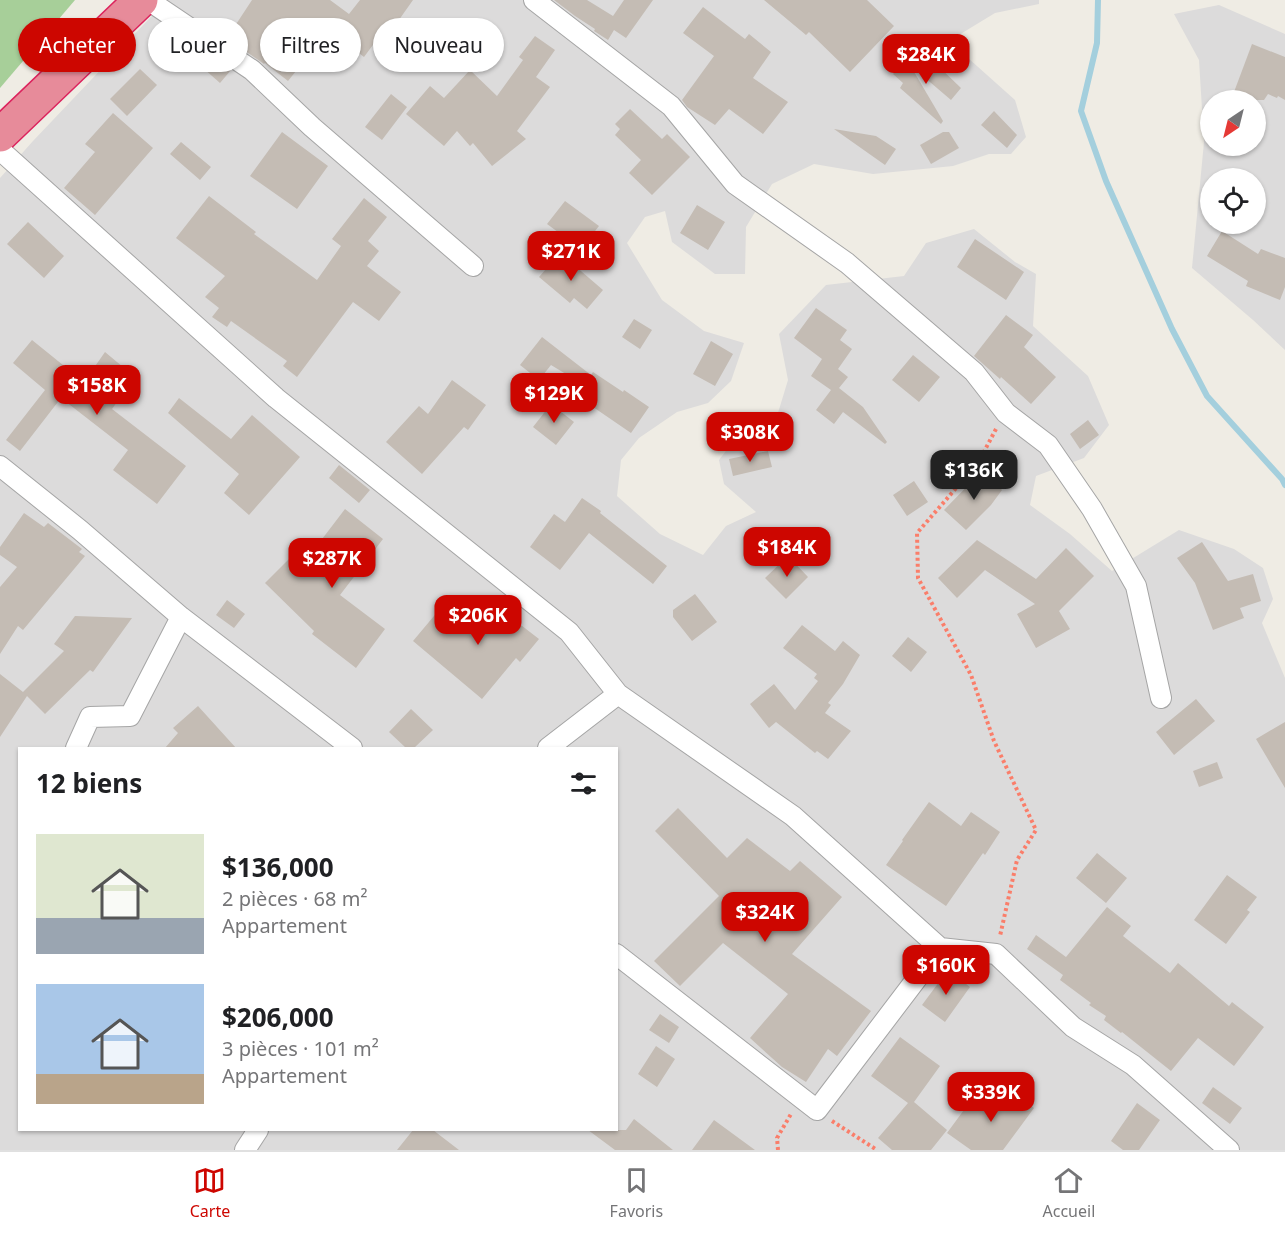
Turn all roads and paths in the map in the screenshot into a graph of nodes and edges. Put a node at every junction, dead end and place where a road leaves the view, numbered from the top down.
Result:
1 (141, 0) edge
2 (148, 0) edge
3 (534, 0) edge
4 (0, 135) edge
5 (0, 150) edge
6 (473, 266) dead end
7 (1006, 413) junction
8 (0, 466) edge
9 (181, 617) junction
10 (618, 694) junction
11 (1161, 698) dead end
12 (76, 747) edge
13 (350, 747) edge
14 (549, 747) edge
15 (940, 948) junction
16 (996, 954) junction
17 (618, 956) edge
18 (801, 1097) junction
19 (817, 1110) junction
20 (257, 1131) edge
21 (245, 1150) edge
22 (778, 1150) edge
23 (877, 1150) edge
24 (1229, 1150) edge

1 - 4 highway
2 - 6 street
3 - 7 street
5 - 10 street
7 - 11 street
7 - 16 path
8 - 9 street
9 - 12 street
9 - 13 street
10 - 14 street
10 - 15 street
15 - 16 street
15 - 19 street
16 - 24 street
17 - 18 street
18 - 19 street
18 - 22 path
19 - 23 path
20 - 21 street

